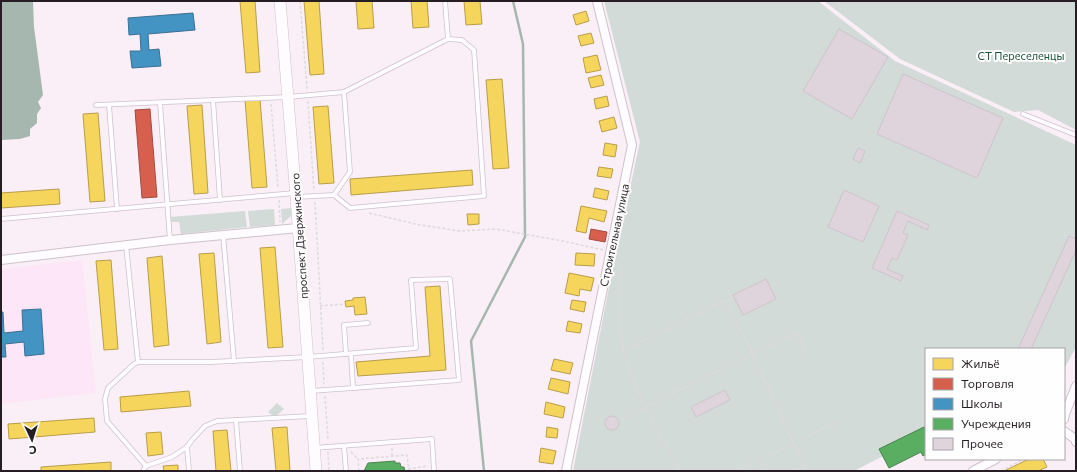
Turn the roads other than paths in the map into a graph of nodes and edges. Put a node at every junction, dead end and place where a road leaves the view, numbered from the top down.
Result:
1 (280, 1) edge
2 (445, 1) edge
3 (597, 1) edge
4 (448, 39) junction
5 (344, 92) junction
6 (288, 97) junction
7 (213, 100) junction
8 (160, 102) junction
9 (96, 105) dead end
10 (109, 105) junction
11 (1023, 114) dead end
12 (1076, 135) edge
13 (296, 195) junction
14 (334, 195) junction
15 (220, 200) junction
16 (168, 204) junction
17 (117, 209) junction
18 (1, 218) edge
19 (298, 228) junction
20 (223, 234) junction
21 (170, 240) junction
22 (126, 245) junction
23 (1, 260) edge
24 (368, 323) dead end
25 (346, 354) junction
26 (351, 354) junction
27 (308, 357) junction
28 (234, 361) junction
29 (138, 362) junction
30 (1076, 386) edge
31 (353, 388) junction
32 (310, 391) junction
33 (1065, 414) edge
34 (312, 416) junction
35 (236, 420) junction
36 (1065, 432) edge
37 (1076, 442) edge
38 (344, 446) junction
39 (187, 447) junction
40 (314, 448) junction
41 (994, 460) edge
42 (146, 466) junction
43 (143, 471) edge
44 (189, 471) edge
45 (240, 471) edge
46 (316, 471) edge
47 (346, 471) edge
48 (434, 471) edge
49 (566, 471) edge
50 (973, 471) edge

1 - 6 street, проспект Дзержинского
2 - 4 lane
3 - 49 street, Строительная улица
4 - 5 lane
4 - 14 lane
5 - 6 lane
5 - 14 lane
6 - 7 lane
6 - 13 street, проспект Дзержинского
7 - 8 lane
7 - 15 lane
8 - 10 lane
8 - 16 lane
9 - 10 lane
10 - 17 lane
11 - 12 lane
13 - 14 lane
13 - 15 lane
13 - 19 street, проспект Дзержинского
15 - 16 lane
16 - 17 lane
16 - 21 lane
17 - 18 lane
19 - 20 street
19 - 27 street, проспект Дзержинского
20 - 21 street
20 - 28 lane
21 - 22 street
22 - 23 street
22 - 29 lane
24 - 25 lane
25 - 26 lane
25 - 27 lane
26 - 31 lane
26 - 31 lane
27 - 28 lane
27 - 32 street, проспект Дзержинского
28 - 29 lane
29 - 42 lane
30 - 33 street
31 - 32 lane
32 - 34 street, проспект Дзержинского
34 - 35 lane
34 - 40 street, проспект Дзержинского
35 - 39 lane
35 - 45 lane
36 - 37 street
38 - 40 lane
38 - 47 lane
38 - 48 lane
39 - 42 lane
39 - 44 lane
40 - 46 street, проспект Дзержинского
41 - 50 street
42 - 43 lane

